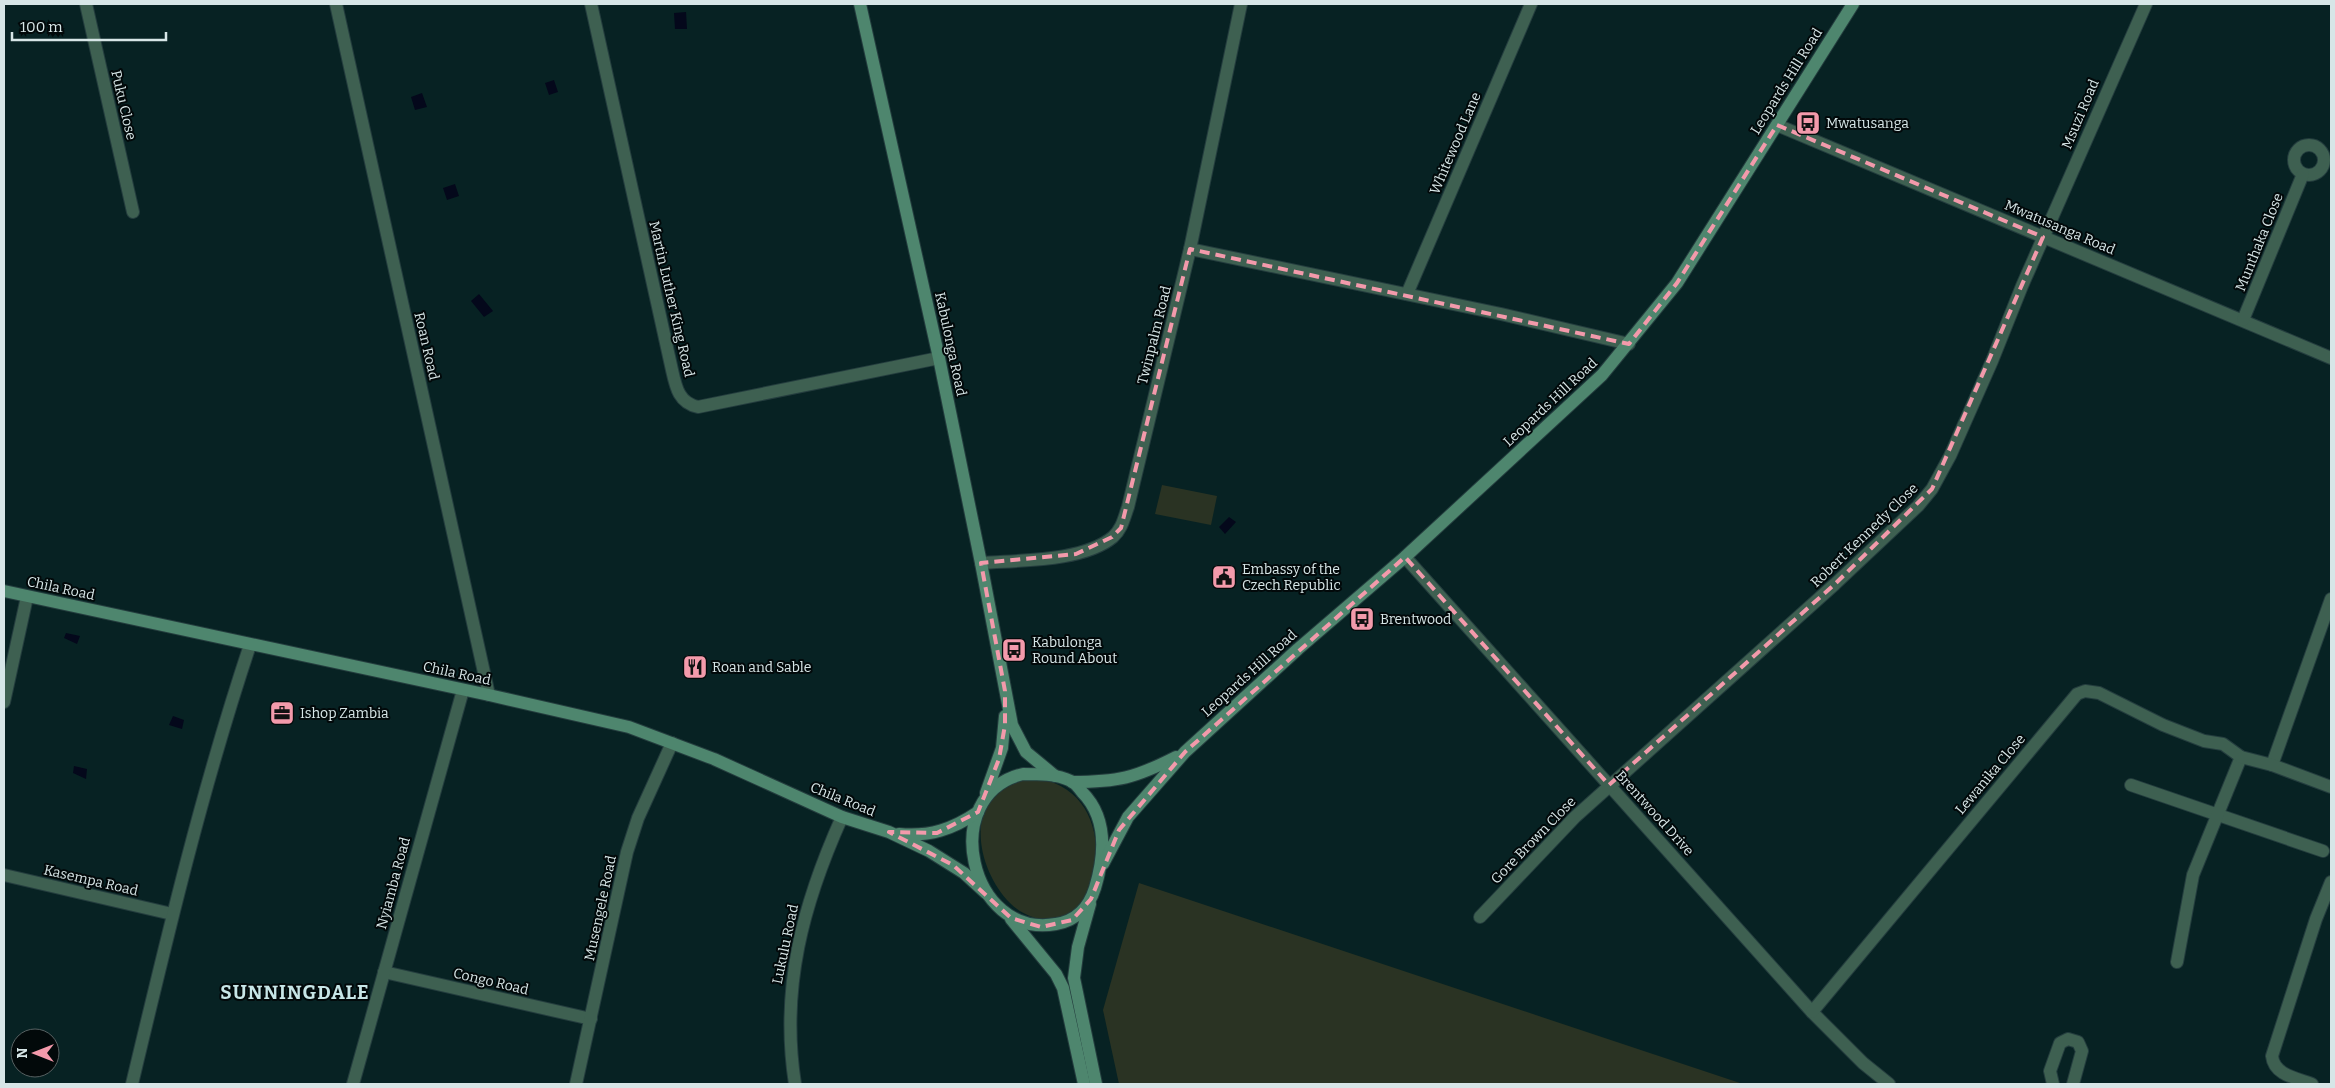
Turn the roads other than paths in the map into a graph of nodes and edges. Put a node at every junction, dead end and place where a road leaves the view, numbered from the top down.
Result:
1 (86, 4) edge
2 (336, 4) edge
3 (591, 4) edge
4 (860, 4) edge
5 (1241, 4) edge
6 (1531, 4) edge
7 (1853, 4) edge
8 (2146, 4) edge
9 (1777, 125) junction
10 (2303, 174) dead end
11 (133, 212) dead end
12 (2044, 237) junction
13 (1190, 250) junction
14 (1407, 294) junction
15 (2243, 320) junction
16 (1629, 344) junction
17 (939, 358) junction
18 (2331, 358) edge
19 (1405, 557) junction
20 (982, 563) junction
21 (4, 591) edge
22 (27, 597) junction
23 (2330, 599) edge
24 (250, 645) junction
25 (463, 690) junction
26 (1006, 691) junction
27 (489, 695) junction
28 (4, 702) edge
29 (672, 743) junction
30 (1185, 752) junction
31 (2241, 757) junction
32 (2272, 765) junction
33 (1055, 776) junction
34 (1072, 782) junction
35 (1609, 785) junction
36 (2131, 785) dead end
37 (2331, 786) edge
38 (984, 797) junction
39 (978, 812) junction
40 (2218, 814) junction
41 (842, 817) junction
42 (889, 832) junction
43 (2323, 852) dead end
44 (1103, 864) junction
45 (4, 875) edge
46 (2331, 882) edge
47 (986, 892) junction
48 (1092, 899) junction
49 (172, 914) junction
50 (1480, 917) dead end
51 (1011, 918) junction
52 (2177, 962) dead end
53 (384, 972) junction
54 (1812, 1012) junction
55 (591, 1019) junction
56 (132, 1084) edge
57 (353, 1084) edge
58 (576, 1084) edge
59 (795, 1084) edge
60 (1084, 1084) edge
61 (1096, 1084) edge
62 (1889, 1084) edge
63 (2053, 1084) edge
64 (2073, 1084) edge
65 (2312, 1084) edge

1 - 11 street, Puku Close
2 - 27 street, Roan Road
3 - 17 street, Martin Luther King Road
4 - 17 main road, Kabulonga Road
5 - 13 street, Twinpalm Road
6 - 14 street, Whitewood Lane
7 - 9 main road, Leopards Hill Road
8 - 12 street, Msuzi Road
9 - 12 street, Mwatusanga Road
9 - 16 main road, Leopards Hill Road
10 - 15 street, Munthaka Close
12 - 15 street, Mwatusanga Road
12 - 35 street, Robert Kennedy Close
13 - 14 street
13 - 20 street, Twinpalm Road
14 - 16 street
15 - 18 street, Mwatusanga Road
16 - 19 main road, Leopards Hill Road
17 - 20 main road, Kabulonga Road
19 - 30 main road, Leopards Hill Road
19 - 35 street, Brentwood Drive
20 - 26 main road, Kabulonga Road
21 - 22 main road, Chila Road
22 - 24 main road, Chila Road
22 - 28 street
23 - 32 street
24 - 25 main road, Chila Road
24 - 49 street
25 - 27 main road, Chila Road
25 - 53 street, Nyiamba Road
26 - 33 main road, Kabulonga Road
26 - 38 main road, Kabulonga Road
27 - 29 main road, Chila Road
29 - 41 main road, Chila Road
29 - 55 street, Musengele Road
30 - 34 main road, Leopards Hill Road
30 - 44 main road, Leopards Hill Road
31 - 32 street, Lewanika Close
31 - 40 street
31 - 54 street, Lewanika Close
32 - 37 street, Lewanika Close
33 - 34 main road
33 - 38 main road
34 - 44 main road
35 - 50 street, Gore Brown Close
35 - 54 street, Brentwood Drive
36 - 40 street
38 - 39 main road
39 - 42 main road, Chila Road
39 - 47 main road
40 - 43 street
40 - 52 street
41 - 42 main road, Chila Road
41 - 59 street, Lukulu Road
42 - 47 main road, Chila Road
44 - 48 main road
45 - 49 street, Kasempa Road
46 - 65 street
47 - 51 main road
48 - 51 main road
48 - 61 main road
49 - 56 street
51 - 60 main road
53 - 55 street, Congo Road
53 - 57 street, Nyiamba Road
54 - 62 street, Brentwood Drive
55 - 58 street, Musengele Road
63 - 64 street

